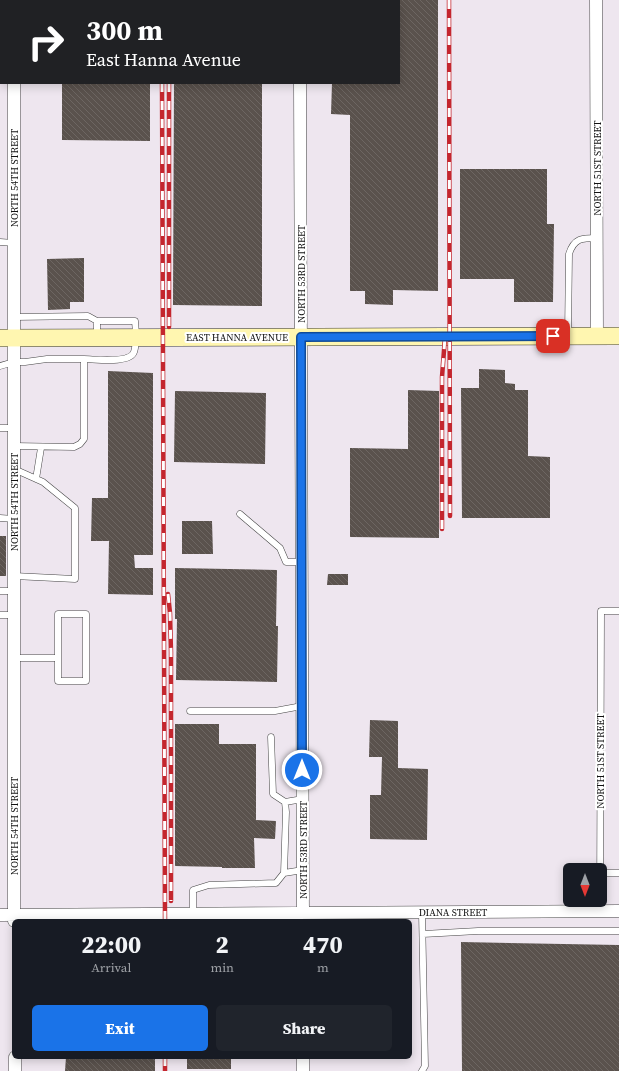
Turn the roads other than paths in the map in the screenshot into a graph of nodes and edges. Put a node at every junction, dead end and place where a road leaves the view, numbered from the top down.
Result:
1 (596, 0) edge
2 (14, 84) edge
3 (300, 84) edge
4 (597, 238) junction
5 (0, 242) edge
6 (14, 243) junction
7 (14, 317) junction
8 (97, 329) junction
9 (568, 336) junction
10 (597, 336) junction
11 (619, 336) edge
12 (136, 337) junction
13 (301, 337) junction
14 (7, 338) edge
15 (84, 359) junction
16 (14, 362) junction
17 (0, 366) edge
18 (0, 428) edge
19 (14, 428) junction
20 (14, 446) junction
21 (41, 448) junction
22 (14, 469) junction
23 (36, 479) junction
24 (240, 514) dead end
25 (0, 518) edge
26 (14, 518) junction
27 (302, 562) junction
28 (14, 576) junction
29 (0, 591) edge
30 (14, 591) junction
31 (619, 611) edge
32 (0, 615) edge
33 (14, 616) junction
34 (14, 658) junction
35 (58, 658) junction
36 (302, 706) junction
37 (190, 710) dead end
38 (271, 737) dead end
39 (303, 799) junction
40 (286, 802) junction
41 (600, 863) edge
42 (303, 870) junction
43 (284, 873) junction
44 (607, 873) edge
45 (619, 873) edge
46 (600, 907) edge
47 (600, 911) junction
48 (619, 911) edge
49 (422, 912) junction
50 (193, 914) junction
51 (0, 915) edge
52 (303, 917) edge
53 (14, 918) edge
54 (619, 931) edge
55 (423, 934) junction
56 (15, 1059) edge
57 (303, 1059) edge
58 (15, 1071) edge
59 (303, 1071) edge
60 (422, 1071) edge

1 - 4 street, NORTH 51ST STREET
2 - 6 street, NORTH 54TH STREET
3 - 13 street, NORTH 53RD STREET
4 - 9 lane
4 - 10 street, NORTH 51ST STREET
5 - 6 lane
6 - 7 street, NORTH 54TH STREET
7 - 8 lane
7 - 14 street, NORTH 54TH STREET
8 - 12 street, EAST HANNA AVENUE
8 - 14 street, EAST HANNA AVENUE
9 - 10 street, EAST HANNA AVENUE
9 - 13 street, EAST HANNA AVENUE
10 - 11 street, EAST HANNA AVENUE
12 - 13 street, EAST HANNA AVENUE
12 - 15 lane
13 - 27 street, NORTH 53RD STREET
14 - 16 street, NORTH 54TH STREET
15 - 16 lane
15 - 21 lane
16 - 17 lane
16 - 19 street, NORTH 54TH STREET
18 - 19 lane
19 - 20 street, NORTH 54TH STREET
20 - 21 lane
20 - 22 street, NORTH 54TH STREET
21 - 23 lane
22 - 23 lane
22 - 26 street, NORTH 54TH STREET
23 - 28 lane
24 - 27 lane
25 - 26 lane
26 - 28 street, NORTH 54TH STREET
27 - 36 street, NORTH 53RD STREET
28 - 30 street, NORTH 54TH STREET
29 - 30 lane
30 - 33 street, NORTH 54TH STREET
31 - 41 lane, NORTH 51ST STREET
32 - 33 lane
33 - 34 street, NORTH 54TH STREET
34 - 35 lane
34 - 53 street, NORTH 54TH STREET
35 - 35 lane
36 - 37 lane
36 - 39 street, NORTH 53RD STREET
38 - 40 lane
39 - 40 lane
39 - 42 street, NORTH 53RD STREET
40 - 43 lane
42 - 43 lane
42 - 52 street, NORTH 53RD STREET
43 - 50 lane
44 - 45 lane
46 - 47 lane, NORTH 51ST STREET
47 - 48 street, DIANA STREET
47 - 49 street, DIANA STREET
49 - 52 street, DIANA STREET
49 - 55 lane
50 - 52 street, DIANA STREET
50 - 53 street, DIANA STREET
51 - 53 street, DIANA STREET
54 - 55 lane
55 - 60 lane
56 - 58 street
57 - 59 street

